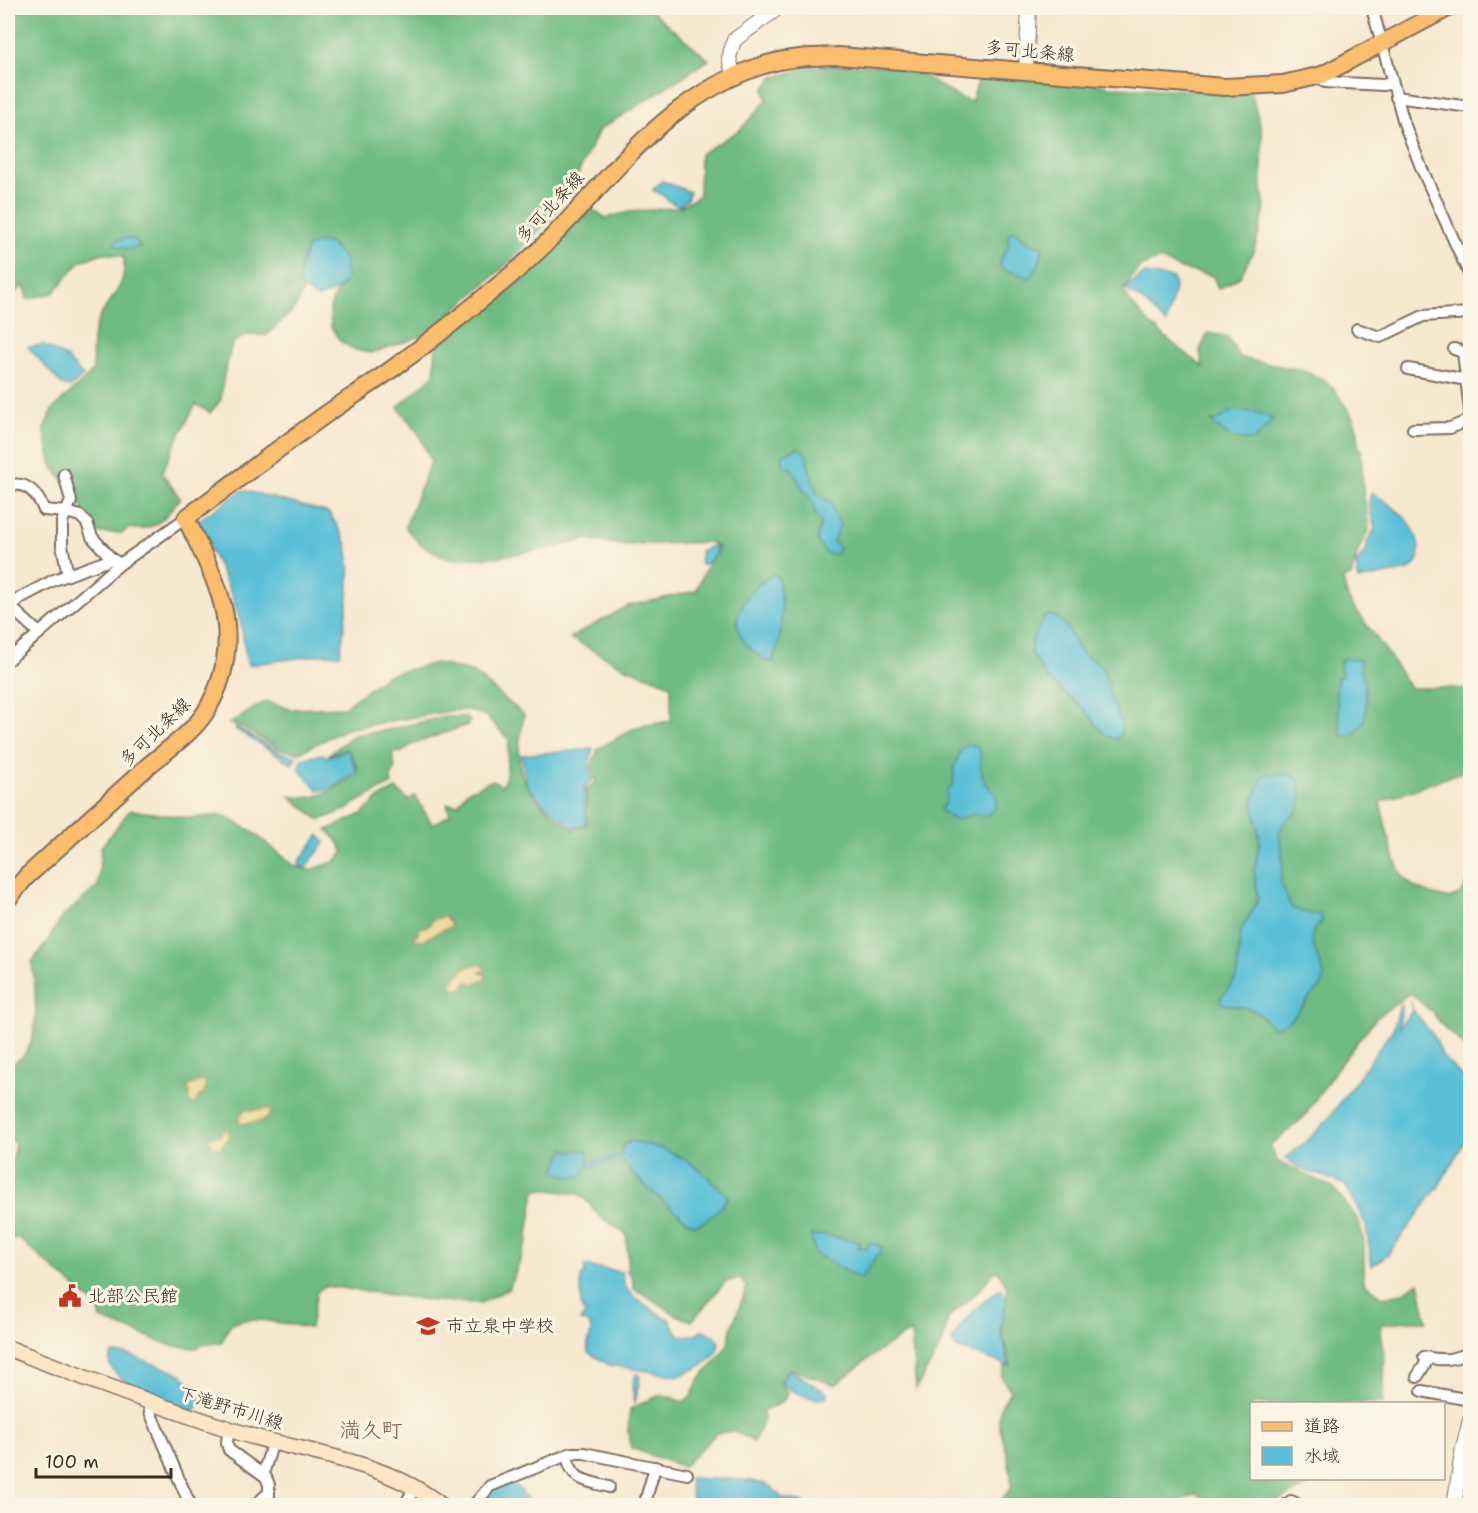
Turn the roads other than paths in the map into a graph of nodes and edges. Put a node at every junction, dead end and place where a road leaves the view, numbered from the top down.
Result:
1 (778, 8) edge
2 (1029, 8) edge
3 (1372, 8) edge
4 (1448, 8) edge
5 (1382, 45) junction
6 (1026, 70) junction
7 (1322, 75) junction
8 (734, 77) junction
9 (1392, 83) junction
10 (1396, 97) junction
11 (1470, 107) edge
12 (1470, 276) edge
13 (1470, 313) edge
14 (1357, 329) dead end
15 (1454, 349) dead end
16 (1407, 369) dead end
17 (1467, 380) junction
18 (1470, 411) edge
19 (1470, 420) edge
20 (1413, 429) dead end
21 (64, 474) dead end
22 (8, 486) edge
23 (67, 512) junction
24 (186, 518) junction
25 (116, 561) junction
26 (68, 575) junction
27 (9, 609) edge
28 (39, 633) junction
29 (8, 660) edge
30 (8, 898) edge
31 (8, 1348) edge
32 (1470, 1353) edge
33 (1417, 1377) dead end
34 (1422, 1391) dead end
35 (1470, 1400) edge
36 (149, 1404) junction
37 (1470, 1420) edge
38 (228, 1429) junction
39 (273, 1442) junction
40 (567, 1455) junction
41 (655, 1467) junction
42 (263, 1474) junction
43 (687, 1474) dead end
44 (1464, 1482) edge
45 (609, 1487) dead end
46 (414, 1488) junction
47 (271, 1501) edge
48 (192, 1506) edge
49 (255, 1506) edge
50 (405, 1506) edge
51 (442, 1506) edge
52 (473, 1506) edge
53 (644, 1506) edge
54 (1285, 1506) edge
55 (1301, 1506) edge
56 (1454, 1506) edge

1 - 8 street
2 - 6 street
3 - 5 street
4 - 5 main road, 多可北条線
5 - 7 main road, 多可北条線
5 - 9 street
6 - 7 main road, 多可北条線
6 - 8 main road, 多可北条線
7 - 9 street
8 - 24 main road, 多可北条線
9 - 10 street
10 - 11 street
10 - 12 street
13 - 14 street
15 - 17 street
16 - 17 street
17 - 18 street
19 - 20 street
21 - 23 street
22 - 23 street
23 - 25 street
23 - 26 street
24 - 25 street
24 - 30 main road, 多可北条線
25 - 26 street
25 - 28 street
26 - 27 street
27 - 28 street
28 - 29 street
31 - 36 main road, 下滝野市川線
32 - 33 street
34 - 35 street
36 - 38 main road, 下滝野市川線
36 - 48 street
37 - 44 street
38 - 39 main road, 下滝野市川線
38 - 42 street
39 - 42 street
39 - 46 main road, 下滝野市川線
40 - 41 street
40 - 45 street
40 - 52 street
41 - 43 street
41 - 53 street
42 - 47 street
44 - 56 street
46 - 50 street
46 - 51 main road, 下滝野市川線
47 - 49 street
54 - 55 street

